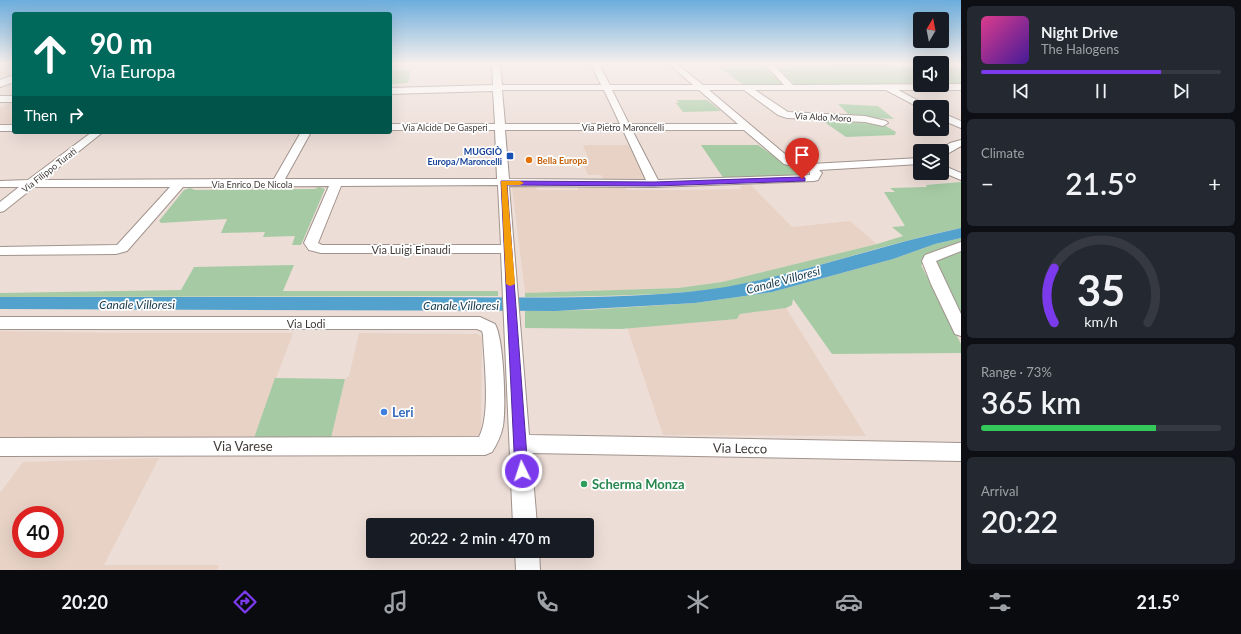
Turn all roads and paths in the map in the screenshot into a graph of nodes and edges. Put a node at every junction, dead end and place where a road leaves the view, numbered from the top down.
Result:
1 (392, 91) edge
2 (405, 91) edge
3 (499, 91) edge
4 (608, 91) edge
5 (703, 91) edge
6 (750, 91) edge
7 (892, 91) edge
8 (0, 99) edge
9 (12, 99) edge
10 (913, 101) edge
11 (949, 119) edge
12 (883, 123) dead end
13 (961, 125) edge
14 (392, 127) edge
15 (501, 127) junction
16 (626, 127) junction
17 (745, 127) junction
18 (0, 128) edge
19 (12, 128) edge
20 (95, 134) edge
21 (305, 134) edge
22 (961, 143) edge
23 (949, 149) edge
24 (913, 161) edge
25 (810, 167) junction
26 (949, 171) edge
27 (961, 177) edge
28 (504, 182) junction
29 (336, 183) junction
30 (0, 184) edge
31 (32, 184) junction
32 (179, 184) junction
33 (277, 184) junction
34 (654, 184) junction
35 (0, 208) edge
36 (961, 246) edge
37 (508, 249) junction
38 (0, 251) edge
39 (0, 323) edge
40 (961, 330) edge
41 (520, 444) junction
42 (485, 446) joint
43 (0, 447) edge
44 (961, 452) edge
45 (525, 518) edge
46 (527, 558) edge
47 (528, 570) edge

1 - 2 street
3 - 15 street
4 - 16 street
5 - 17 street
6 - 12 street, Via Aldo Moro
7 - 10 street
8 - 9 street
11 - 13 street
14 - 15 street, Via Alcide De Gasperi
15 - 16 street, Via Pietro Maroncelli
15 - 28 street
16 - 17 street, Via Pietro Maroncelli
16 - 34 street
17 - 25 street
18 - 19 street
20 - 31 street, Via Filippo Turati
21 - 33 street
22 - 23 street
24 - 25 street
25 - 34 street, Via Enrico De Nicola
26 - 27 street
28 - 29 street, Via Enrico De Nicola
28 - 34 street, Via Enrico De Nicola
28 - 37 street
29 - 33 street, Via Enrico De Nicola
29 - 37 street, Via Luigi Einaudi
30 - 31 street, Via Enrico De Nicola
31 - 32 street, Via Enrico De Nicola
31 - 35 street, Via Filippo Turati
32 - 33 street, Via Enrico De Nicola
32 - 38 street
36 - 40 street
37 - 41 street
39 - 42 street, Via Lodi
41 - 44 street, Via Lecco
41 - 45 street
42 - 43 street, Via Varese
46 - 47 street

